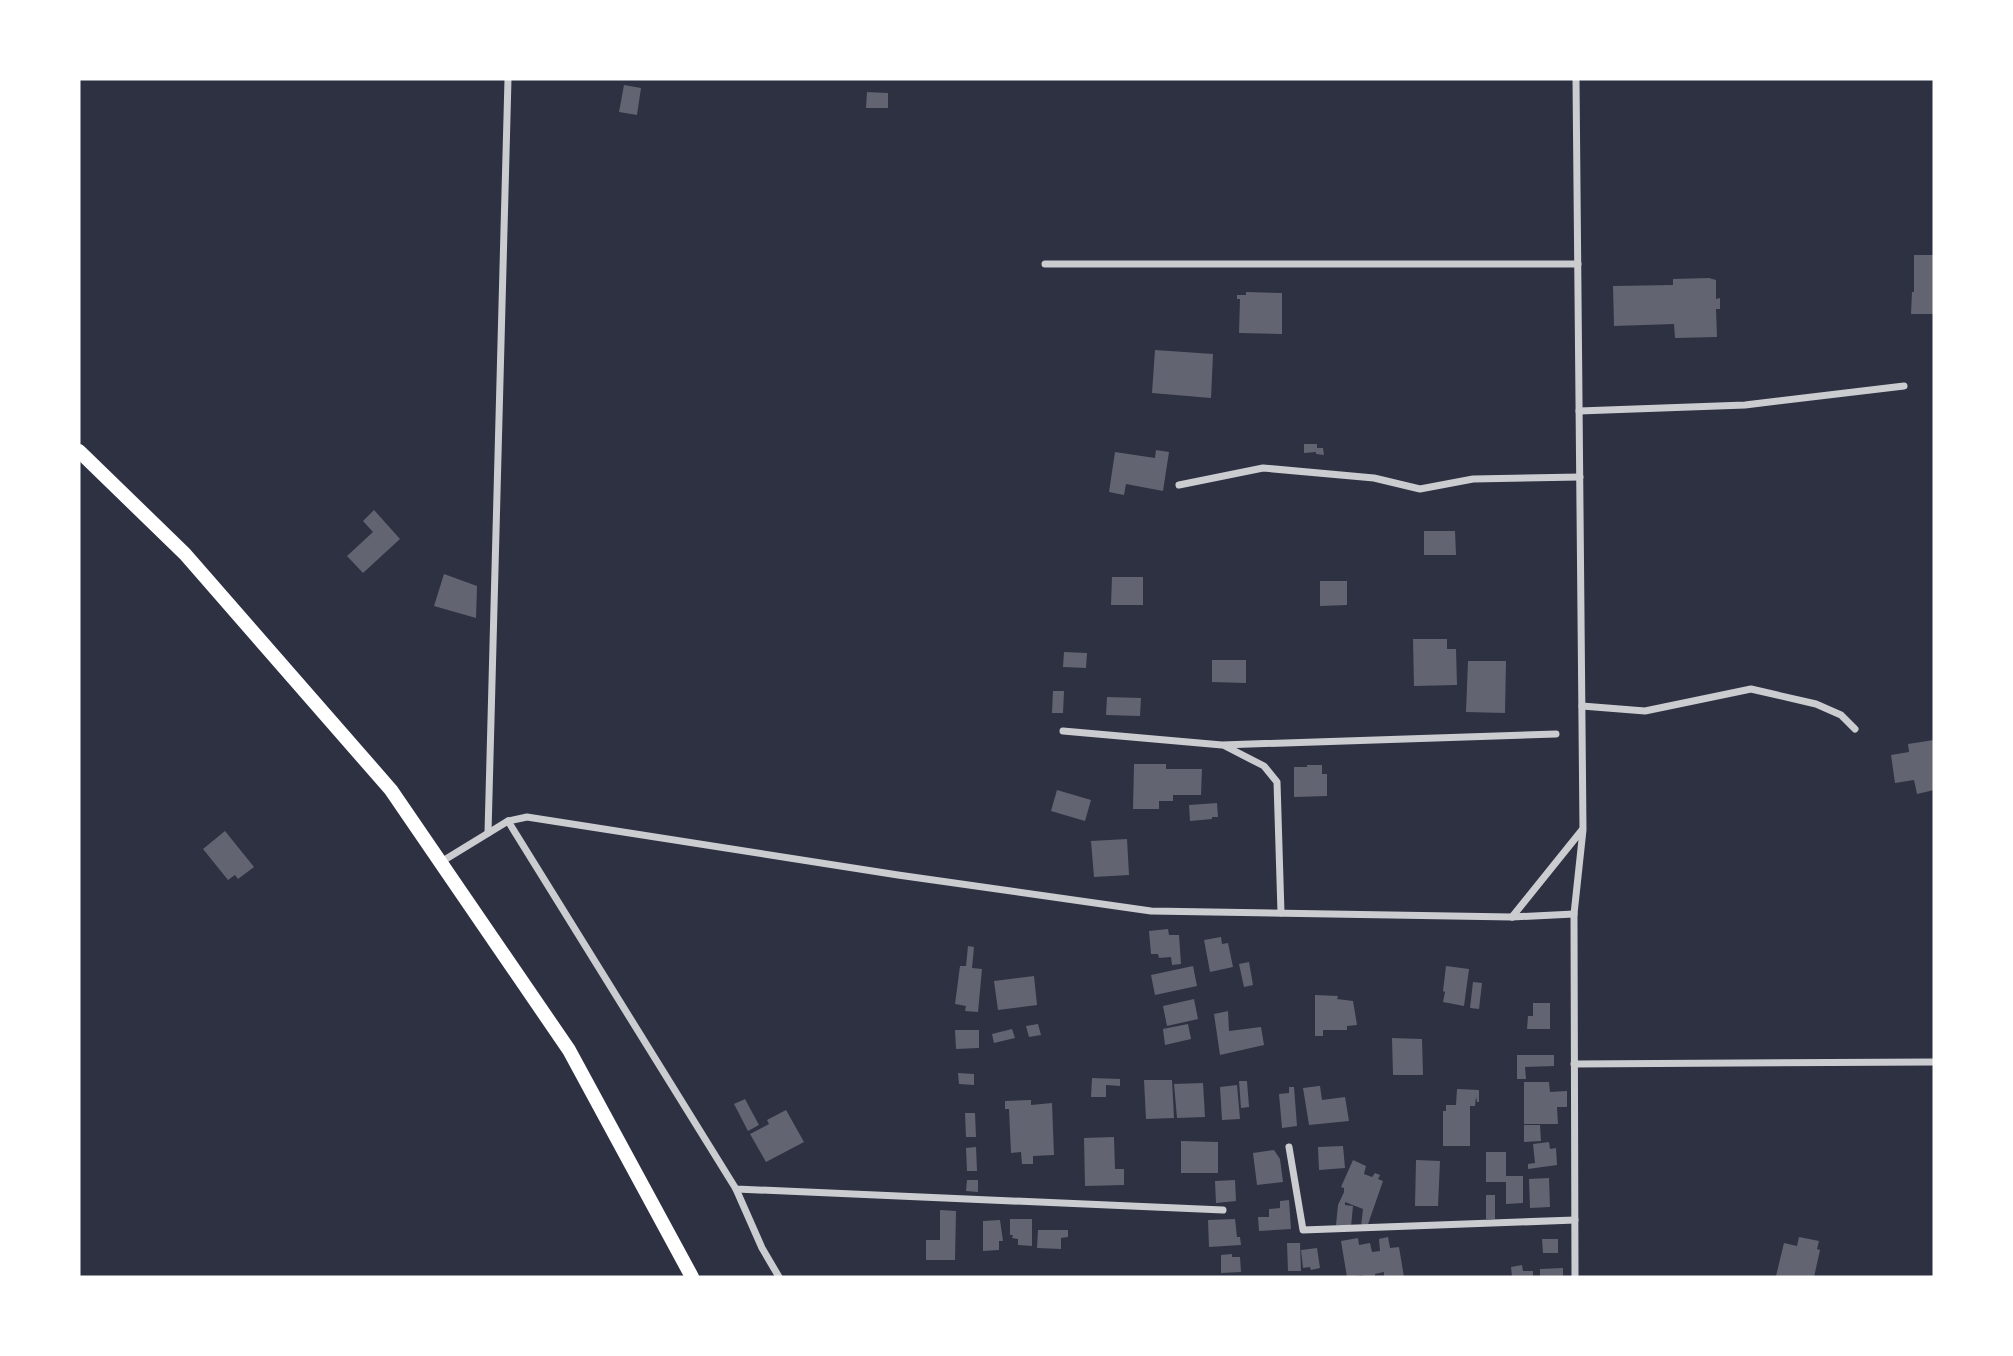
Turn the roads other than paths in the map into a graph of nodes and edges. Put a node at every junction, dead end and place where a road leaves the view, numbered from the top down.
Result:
1 (508, 79) edge
2 (1576, 79) edge
3 (1045, 264) dead end
4 (1578, 264) junction
5 (1904, 386) dead end
6 (1579, 411) junction
7 (79, 451) edge
8 (1580, 477) junction
9 (1179, 485) dead end
10 (1582, 706) junction
11 (1855, 729) dead end
12 (1063, 731) dead end
13 (1556, 734) dead end
14 (1222, 745) junction
15 (508, 821) junction
16 (1583, 830) junction
17 (488, 833) junction
18 (441, 863) junction
19 (1281, 913) junction
20 (1574, 914) junction
21 (1512, 917) junction
22 (1934, 1062) edge
23 (1574, 1064) junction
24 (1289, 1147) dead end
25 (736, 1189) junction
26 (1223, 1210) dead end
27 (1575, 1220) junction
28 (692, 1277) edge
29 (779, 1277) edge
30 (1575, 1277) edge

1 - 17 street
2 - 4 street
3 - 4 street
4 - 6 street
5 - 6 street
6 - 8 street
7 - 18 main road
8 - 9 street
8 - 10 street
10 - 11 street
10 - 16 street
12 - 14 street
13 - 14 street
14 - 19 street
15 - 17 street
15 - 19 street
15 - 25 street
16 - 20 street
16 - 21 street
17 - 18 street
18 - 28 main road
19 - 21 street
20 - 21 street
20 - 23 street
22 - 23 street
23 - 27 street
24 - 27 street
25 - 26 street
25 - 29 street
27 - 30 street

